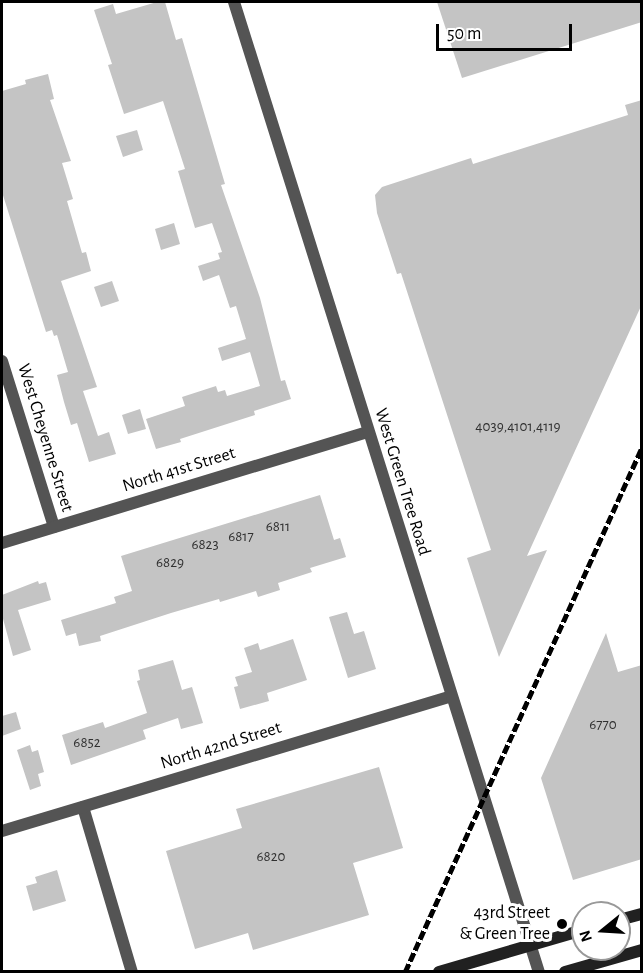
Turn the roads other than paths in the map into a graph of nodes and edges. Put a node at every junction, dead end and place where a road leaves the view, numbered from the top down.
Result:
1 (234, 2) edge
2 (2, 361) edge
3 (367, 432) junction
4 (54, 527) junction
5 (2, 543) edge
6 (451, 696) junction
7 (83, 807) junction
8 (2, 831) edge
9 (571, 933) edge
10 (531, 944) junction
11 (642, 950) edge
12 (132, 972) edge
13 (439, 972) edge
14 (539, 972) edge
15 (565, 972) edge

1 - 3 street, West Green Tree Road
2 - 4 street, West Cheyenne Street
3 - 4 street, North 41st Street
3 - 6 street, West Green Tree Road
4 - 5 street, North 41st Street
6 - 7 street, North 42nd Street
6 - 10 street, West Green Tree Road
7 - 8 street, North 42nd Street
7 - 12 street
9 - 10 main road
10 - 13 main road
10 - 14 street, West Green Tree Road
11 - 15 main road

